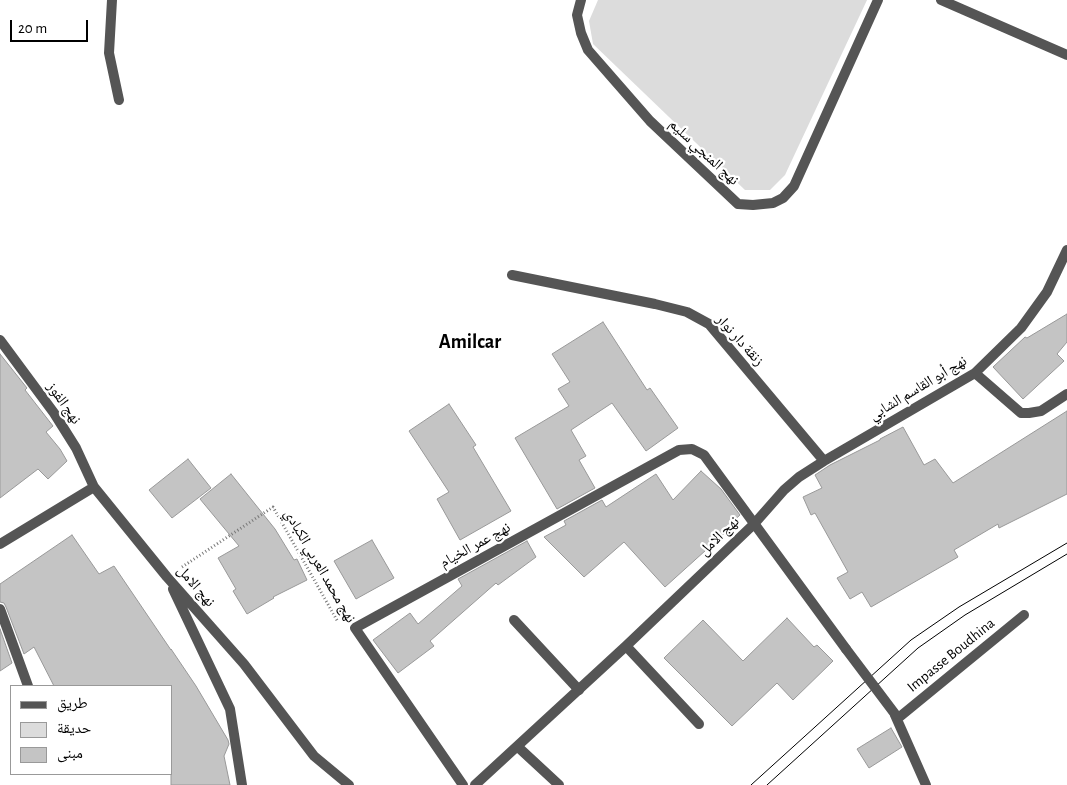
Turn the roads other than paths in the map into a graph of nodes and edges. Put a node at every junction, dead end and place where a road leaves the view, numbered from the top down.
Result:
1 (112, 0) edge
2 (581, 0) edge
3 (878, 0) edge
4 (941, 0) edge
5 (1067, 55) edge
6 (119, 100) dead end
7 (1067, 250) edge
8 (512, 275) dead end
9 (0, 340) edge
10 (976, 373) junction
11 (1067, 394) edge
12 (824, 461) junction
13 (94, 487) junction
14 (754, 524) junction
15 (0, 544) edge
16 (167, 577) junction
17 (0, 610) edge
18 (1024, 615) dead end
19 (514, 620) dead end
20 (626, 646) junction
21 (28, 685) edge
22 (579, 690) junction
23 (896, 717) junction
24 (699, 724) dead end
25 (518, 747) junction
26 (242, 785) edge
27 (349, 785) edge
28 (463, 785) edge
29 (475, 785) edge
30 (559, 785) edge
31 (926, 785) edge

1 - 6 street
2 - 3 street, نهج المنجي سليم
4 - 5 street
7 - 10 street, نهج أبو القاسم الشابي
8 - 12 street, زنقة دار نوار
9 - 13 street, نهج الفوز
10 - 11 street
10 - 12 street, نهج أبو القاسم الشابي
12 - 14 street, نهج أبو القاسم الشابي
13 - 15 street
13 - 16 street, نهج الامل
14 - 20 street, نهج الامل
14 - 23 street, نهج الامل, bridge
14 - 28 street, نهج عمر الخيام
16 - 26 street
16 - 27 street, نهج الامل
17 - 21 street
18 - 23 street, Impasse Boudhina
19 - 22 street
20 - 22 street, نهج الامل
20 - 24 street
22 - 25 street, نهج الامل
23 - 31 street, نهج الامل
25 - 29 street, نهج الامل
25 - 30 street

